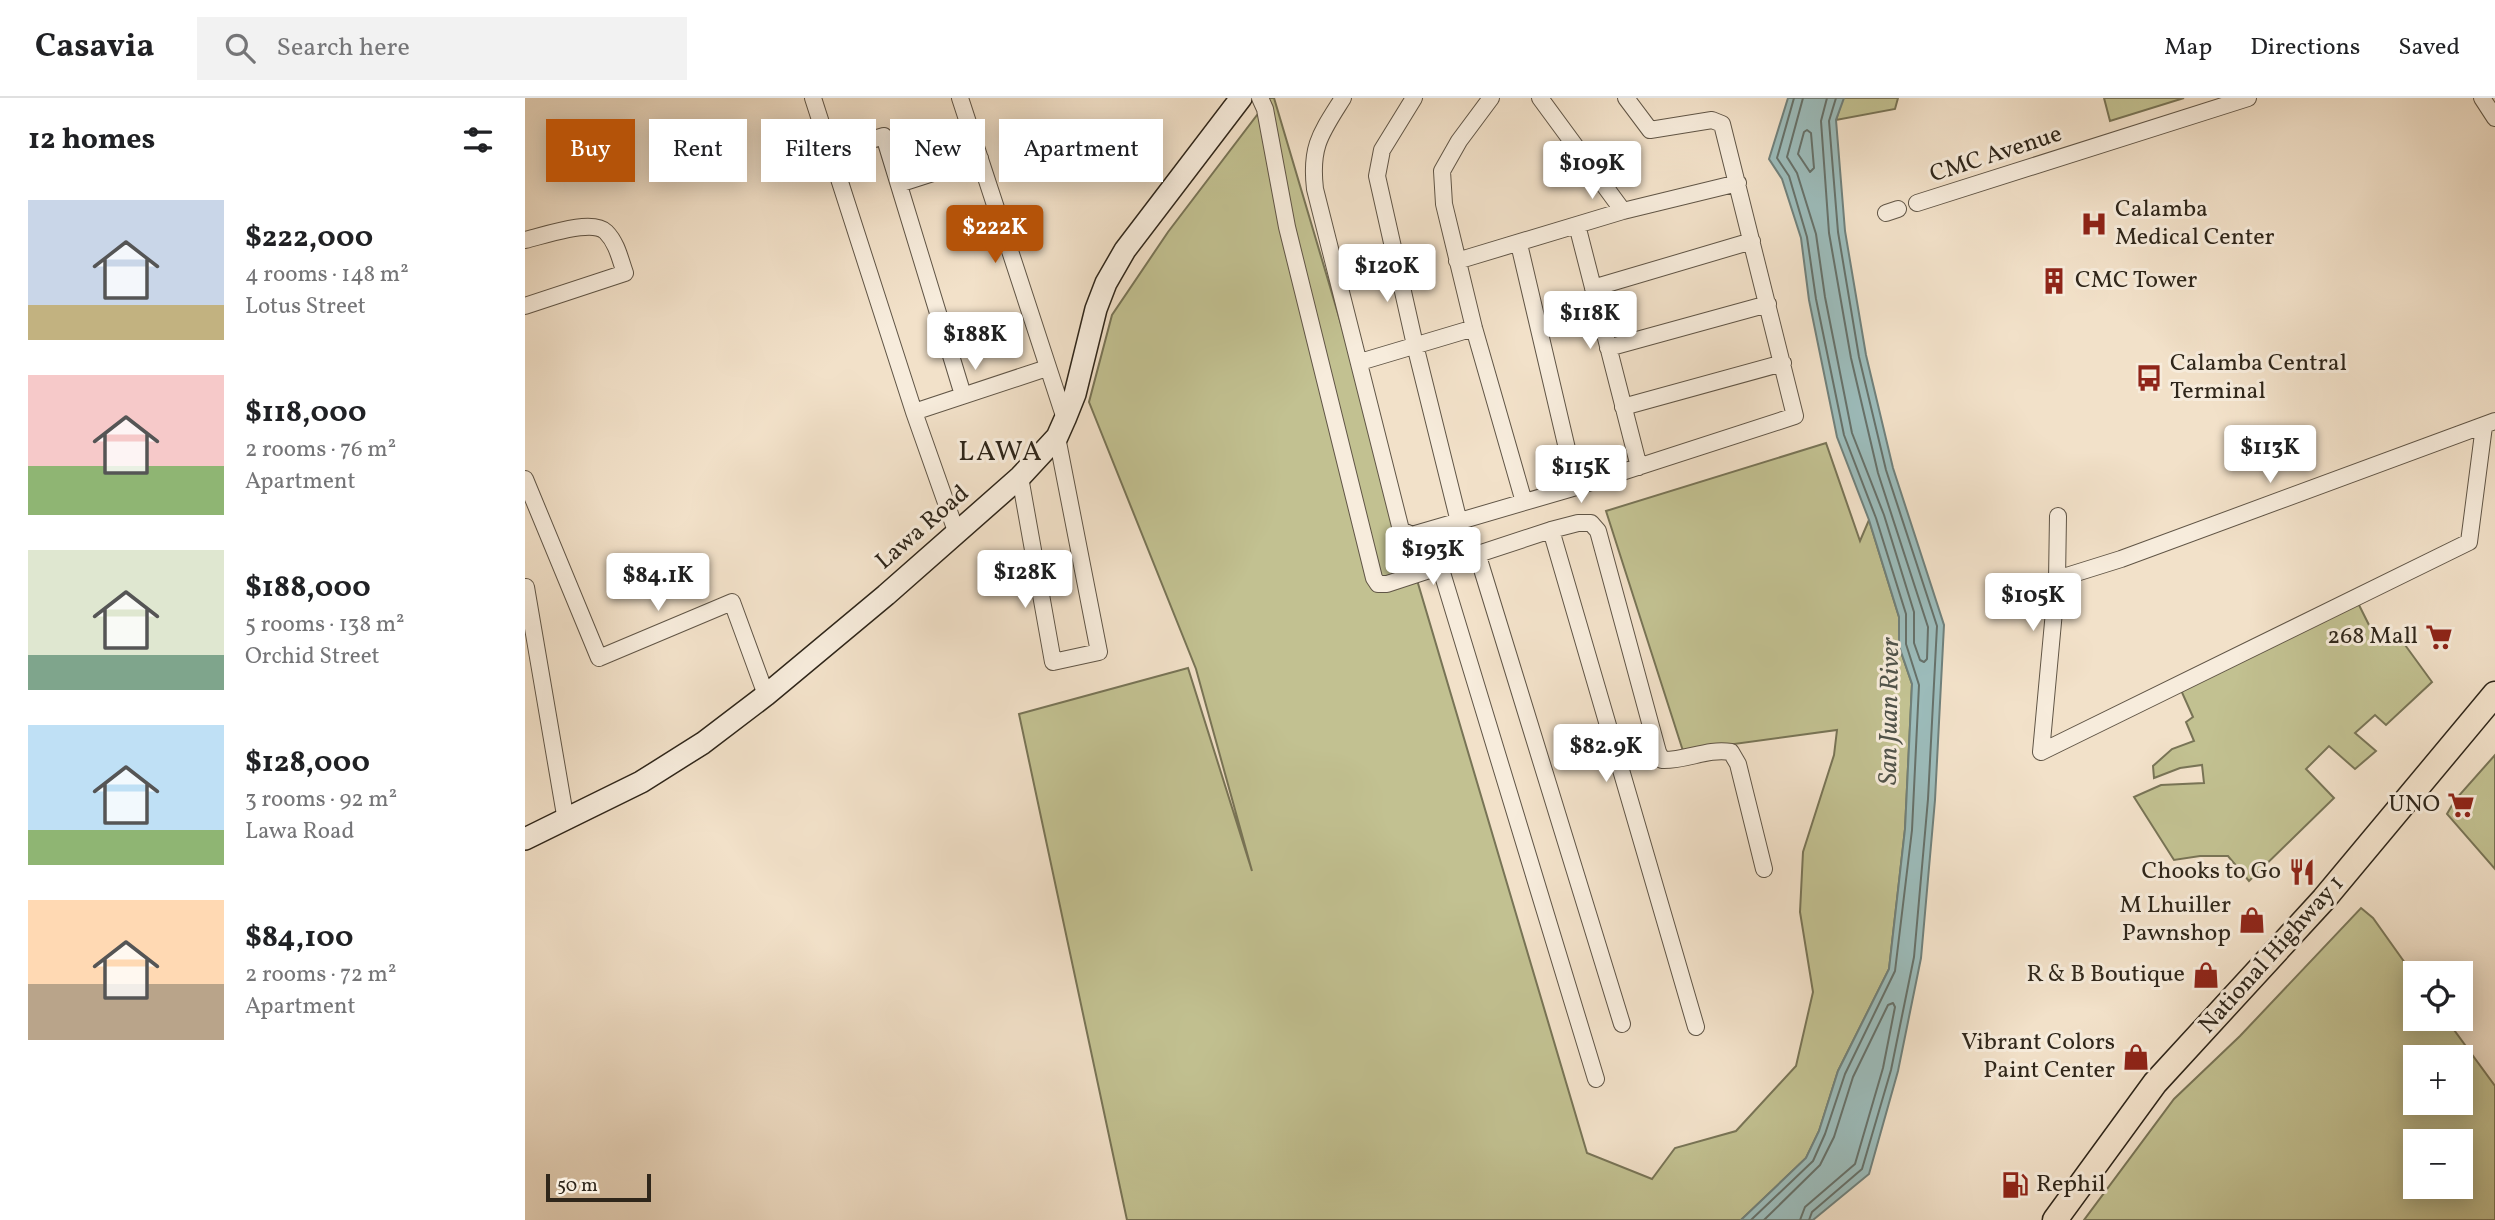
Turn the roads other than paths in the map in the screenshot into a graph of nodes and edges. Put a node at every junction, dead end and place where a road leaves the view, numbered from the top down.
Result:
1 (813, 98) edge
2 (960, 98) edge
3 (1241, 98) edge
4 (1261, 98) edge
5 (1343, 98) edge
6 (1413, 98) edge
7 (1491, 98) edge
8 (1540, 98) edge
9 (1626, 98) edge
10 (2248, 98) edge
11 (2482, 98) edge
12 (2495, 118) edge
13 (820, 119) edge
14 (967, 119) edge
15 (876, 138) edge
16 (985, 171) edge
17 (840, 182) edge
18 (905, 182) edge
19 (1738, 183) junction
20 (899, 184) junction
21 (1917, 204) dead end
22 (1623, 211) junction
23 (1577, 225) junction
24 (525, 240) edge
25 (1752, 240) junction
26 (1519, 244) junction
27 (1457, 261) junction
28 (1593, 288) junction
29 (1768, 303) junction
30 (525, 306) edge
31 (1474, 328) junction
32 (1415, 345) junction
33 (1608, 348) junction
34 (1360, 362) junction
35 (1783, 363) junction
36 (1047, 368) junction
37 (963, 395) junction
38 (1623, 407) junction
39 (913, 412) junction
40 (2489, 424) edge
41 (1061, 428) junction
42 (1639, 467) junction
43 (1020, 477) junction
44 (525, 479) edge
45 (1576, 487) junction
46 (1524, 502) junction
47 (2058, 516) dead end
48 (1459, 522) junction
49 (1551, 530) junction
50 (957, 534) junction
51 (1477, 553) junction
52 (1440, 566) junction
53 (2057, 579) junction
54 (526, 597) edge
55 (2495, 694) edge
56 (766, 695) junction
57 (566, 821) junction
58 (525, 839) edge
59 (1764, 869) dead end
60 (1622, 1024) dead end
61 (1696, 1027) dead end
62 (1596, 1079) dead end
63 (2055, 1220) edge

1 - 13 street
2 - 14 street
3 - 41 main road, Lawa Road
4 - 52 street
5 - 34 street
6 - 32 street
7 - 27 street
8 - 22 street
9 - 19 street
10 - 21 street, CMC Avenue
11 - 12 street
15 - 20 street
16 - 36 street
17 - 39 street
18 - 20 street
19 - 22 street
19 - 25 street
20 - 37 street
22 - 23 street
23 - 26 street
23 - 28 street
24 - 30 street
25 - 28 street
25 - 29 street
26 - 27 street
26 - 45 street
27 - 31 street
28 - 33 street
29 - 33 street
29 - 35 street
31 - 32 street
31 - 46 street
32 - 34 street
32 - 48 street
33 - 38 street
34 - 48 street
35 - 38 street
35 - 42 street
36 - 37 street
36 - 41 street
37 - 39 street
38 - 42 street
39 - 50 street
40 - 53 street
40 - 53 street
41 - 43 main road, Lawa Road
41 - 43 street
42 - 45 street
43 - 50 main road, Lawa Road
44 - 56 street
45 - 46 street
46 - 48 street
47 - 53 street
49 - 51 street
49 - 59 street
49 - 61 street
50 - 56 main road, Lawa Road
51 - 52 street
51 - 60 street
52 - 62 street
54 - 57 street
55 - 63 highway, National Highway 1
56 - 57 main road, Lawa Road
57 - 58 main road, Lawa Road

